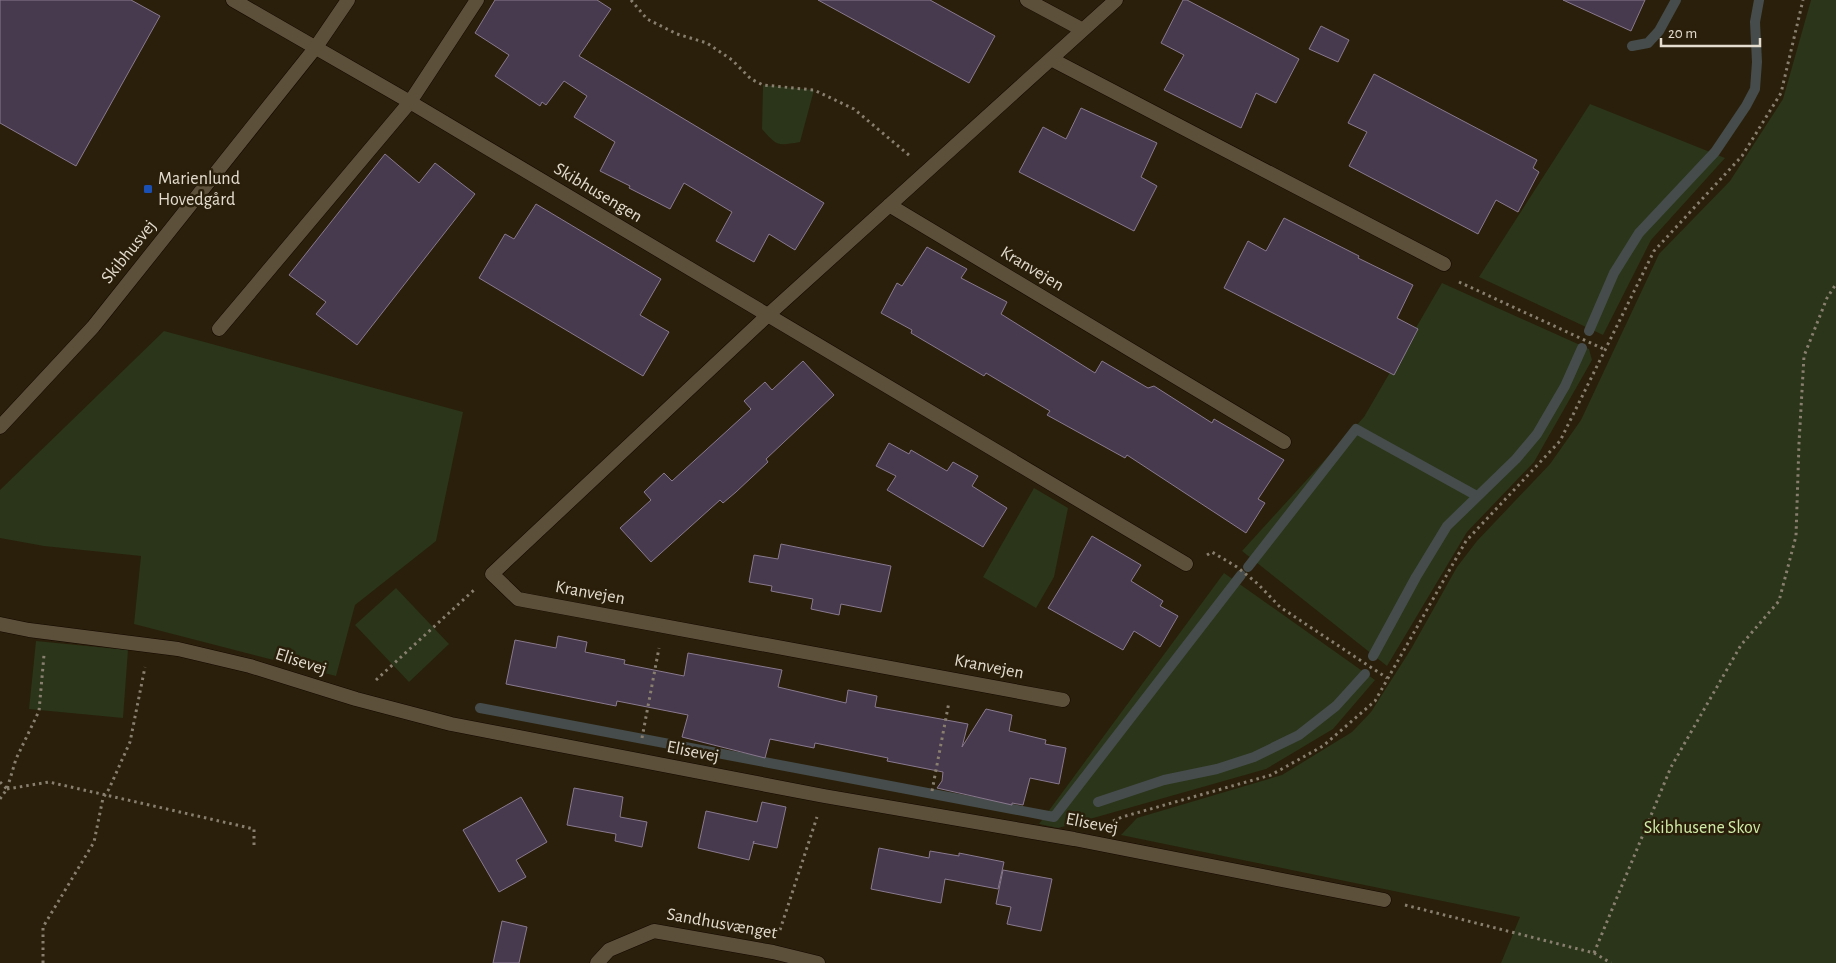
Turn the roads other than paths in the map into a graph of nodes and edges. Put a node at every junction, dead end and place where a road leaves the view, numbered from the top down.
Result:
1 (233, 0) edge
2 (348, 0) edge
3 (477, 0) edge
4 (1027, 0) edge
5 (1116, 0) edge
6 (1083, 30) junction
7 (316, 47) junction
8 (1051, 59) junction
9 (410, 102) junction
10 (889, 205) junction
11 (1444, 264) road end
12 (768, 315) junction
13 (220, 329) dead end
14 (0, 427) edge
15 (1284, 442) dead end
16 (1186, 564) road end
17 (0, 624) edge
18 (1063, 700) dead end
19 (1384, 900) road end
20 (597, 963) edge
21 (818, 963) edge

1 - 7 street
2 - 7 street, Skibhusvej
3 - 9 street
4 - 6 street
5 - 6 street
6 - 8 street
7 - 9 street, Skibhusengen
7 - 14 street, Skibhusvej
8 - 10 street
8 - 11 street
9 - 12 street, Skibhusengen
9 - 13 street
10 - 12 street
10 - 15 street, Kranvejen
12 - 16 street
12 - 18 street, Kranvejen
17 - 19 street, Elisevej
20 - 21 street, Sandhusvænget

